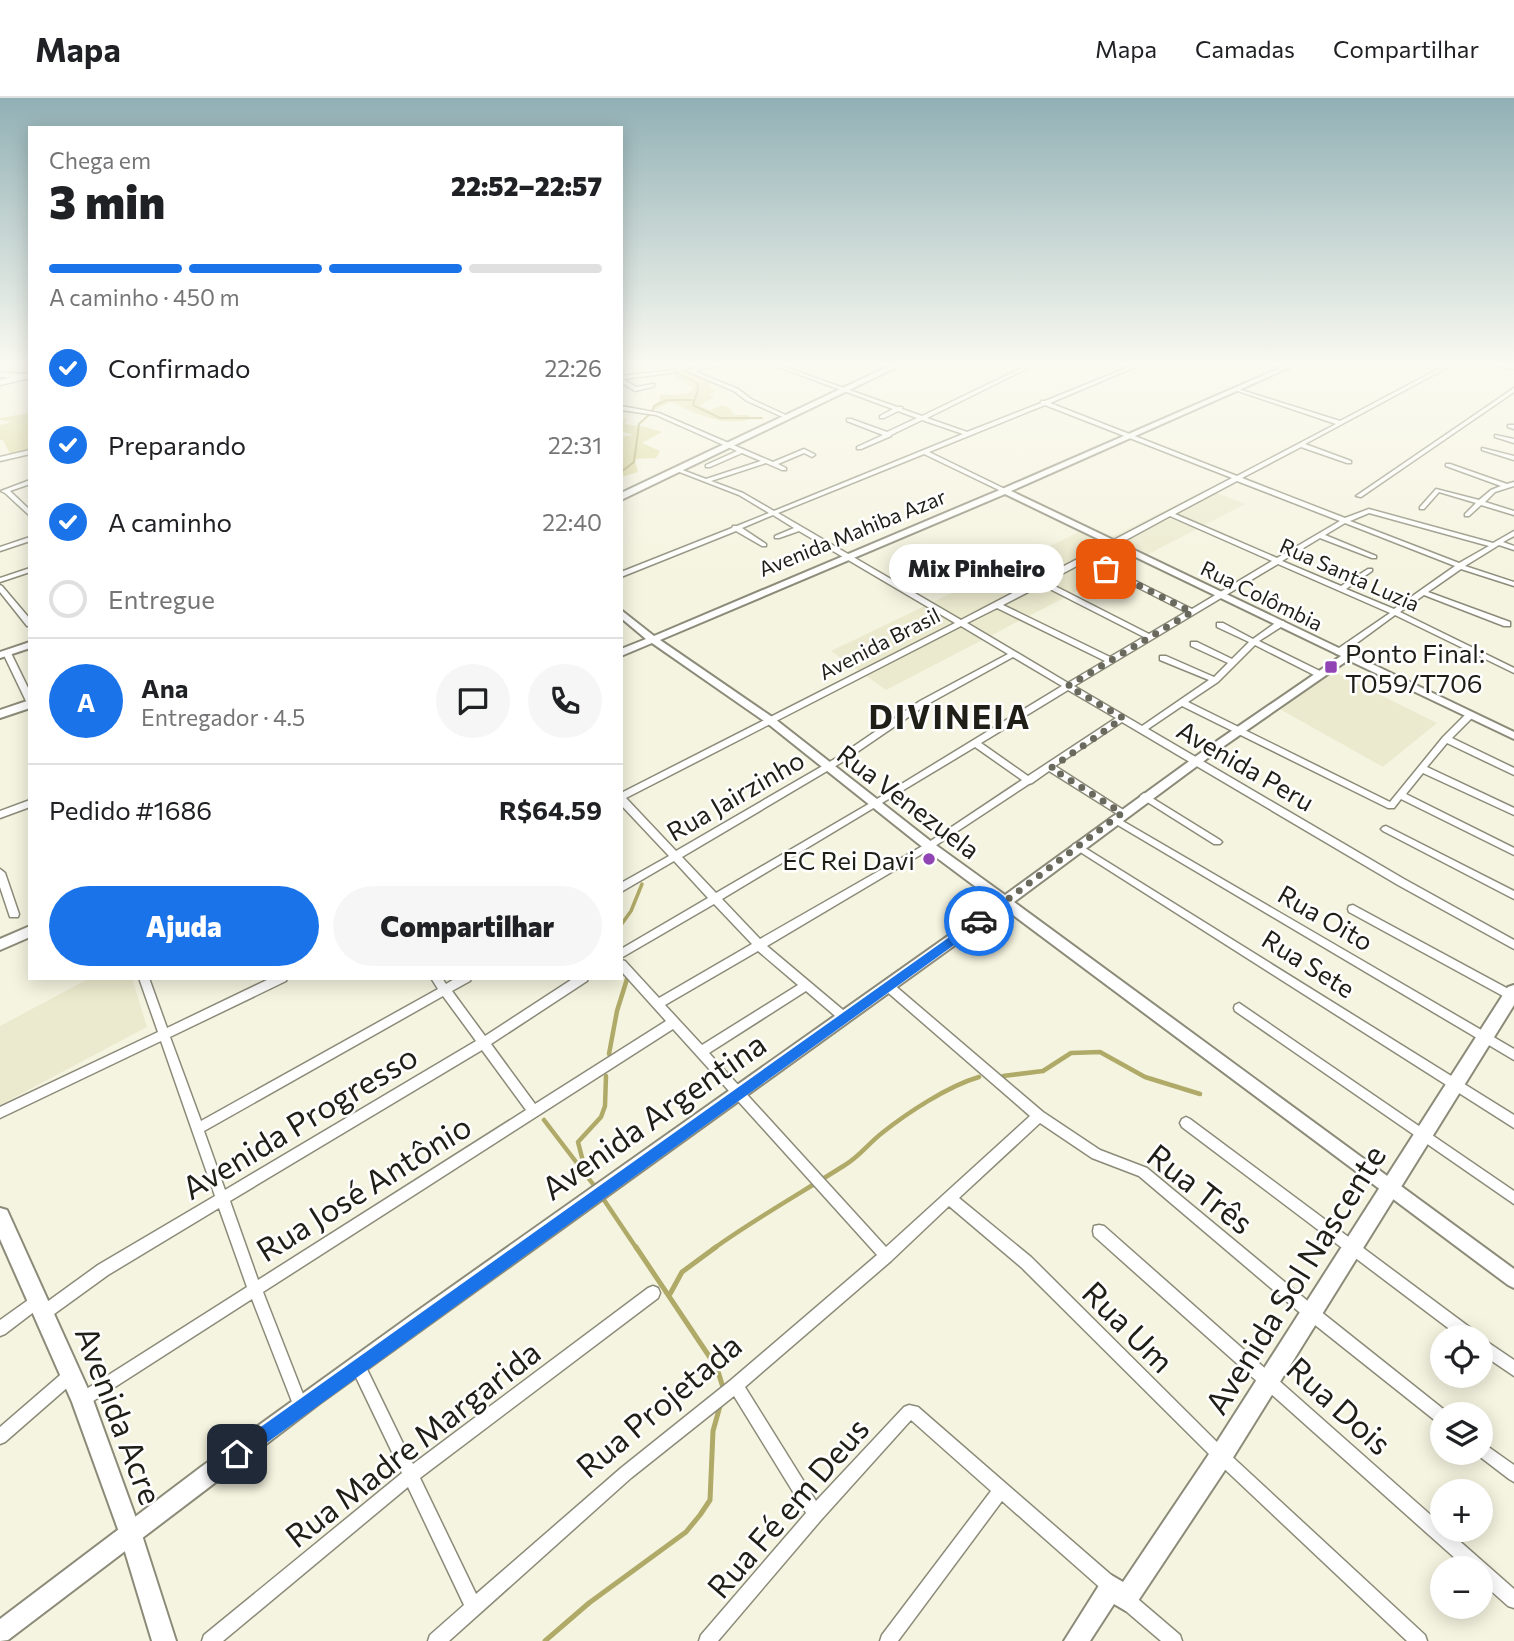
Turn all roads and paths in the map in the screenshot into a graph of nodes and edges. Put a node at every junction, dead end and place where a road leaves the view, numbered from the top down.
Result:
1 (709, 437) edge
2 (744, 437) edge
3 (884, 437) edge
4 (960, 437) edge
5 (1131, 437) edge
6 (1135, 437) edge
7 (1312, 437) edge
8 (1445, 437) edge
9 (1299, 444) junction
10 (727, 445) junction
11 (859, 448) dead end
12 (1484, 449) dead end
13 (741, 451) junction
14 (28, 452) edge
15 (924, 452) junction
16 (812, 455) dead end
17 (1514, 458) edge
18 (0, 459) edge
19 (1349, 462) dead end
20 (770, 463) junction
21 (1448, 465) dead end
22 (708, 466) dead end
23 (675, 469) junction
24 (784, 469) dead end
25 (1237, 479) junction
26 (707, 480) junction
27 (28, 483) edge
28 (1514, 484) edge
29 (1506, 486) junction
30 (3, 491) edge
31 (1005, 491) junction
32 (623, 496) edge
33 (1359, 496) dead end
34 (28, 497) edge
35 (17, 500) junction
36 (1480, 502) junction
37 (1422, 508) dead end
38 (28, 512) edge
39 (773, 512) junction
40 (1514, 513) edge
41 (1170, 514) junction
42 (1467, 515) dead end
43 (1344, 521) junction
44 (735, 527) junction
45 (800, 528) junction
46 (1514, 533) edge
47 (1319, 535) junction
48 (777, 537) dead end
49 (28, 540) edge
50 (1114, 542) junction
51 (1496, 544) junction
52 (764, 545) dead end
53 (1514, 548) edge
54 (0, 549) edge
55 (847, 556) junction
56 (1374, 557) dead end
57 (1084, 558) junction
58 (1278, 561) junction
59 (1460, 566) junction
60 (1370, 570) dead end
61 (28, 571) edge
62 (623, 574) edge
63 (0, 580) edge
64 (1042, 582) junction
65 (1514, 584) edge
66 (0, 587) edge
67 (1341, 589) junction
68 (1423, 592) junction
69 (1222, 594) junction
70 (997, 605) junction
71 (1192, 612) junction
72 (1394, 612) junction
73 (623, 615) edge
74 (28, 622) edge
75 (962, 622) junction
76 (1281, 623) junction
77 (1507, 624) dead end
78 (1220, 625) dead end
79 (1149, 637) junction
80 (652, 639) junction
81 (1254, 642) junction
82 (1194, 644) dead end
83 (28, 646) edge
84 (623, 652) edge
85 (4, 654) edge
86 (1014, 654) junction
87 (1344, 654) junction
88 (1163, 658) dead end
89 (1110, 660) junction
90 (1233, 663) junction
91 (1514, 671) edge
92 (1319, 674) junction
93 (1215, 680) junction
94 (1068, 686) junction
95 (28, 698) edge
96 (28, 703) edge
97 (1183, 703) junction
98 (0, 714) edge
99 (1470, 715) junction
100 (1123, 718) junction
101 (771, 721) junction
102 (1143, 729) junction
103 (1235, 731) junction
104 (1514, 736) edge
105 (1446, 739) junction
106 (975, 743) junction
107 (1196, 760) junction
108 (827, 767) junction
109 (1051, 768) junction
110 (1421, 768) junction
111 (1514, 772) edge
112 (1029, 781) junction
113 (1400, 795) junction
114 (1144, 796) junction
115 (623, 797) edge
116 (623, 800) edge
117 (28, 804) edge
118 (876, 804) junction
119 (1514, 812) edge
120 (0, 815) edge
121 (1118, 816) junction
122 (1386, 829) dead end
123 (1217, 842) dead end
124 (929, 846) junction
125 (1077, 846) junction
126 (1514, 852) edge
127 (675, 857) junction
128 (0, 873) edge
129 (623, 887) edge
130 (1514, 895) edge
131 (4, 899) edge
132 (715, 899) junction
133 (1005, 902) junction
134 (1353, 909) dead end
135 (14, 914) dead end
136 (28, 932) edge
137 (0, 945) edge
138 (1514, 945) edge
139 (760, 946) junction
140 (623, 953) edge
141 (623, 966) edge
142 (145, 980) edge
143 (278, 980) edge
144 (437, 980) edge
145 (462, 980) edge
146 (580, 980) edge
147 (807, 985) junction
148 (889, 987) junction
149 (444, 990) junction
150 (1513, 995) edge
151 (658, 1004) junction
152 (1239, 1008) dead end
153 (845, 1018) junction
154 (674, 1022) junction
155 (163, 1035) junction
156 (1485, 1037) junction
157 (483, 1043) junction
158 (701, 1052) junction
159 (1514, 1055) edge
160 (1455, 1084) junction
161 (738, 1092) junction
162 (534, 1112) junction
163 (0, 1113) edge
164 (1039, 1116) junction
165 (1514, 1122) edge
166 (1186, 1123) dead end
167 (199, 1128) junction
168 (1423, 1135) junction
169 (1389, 1187) junction
170 (949, 1198) junction
171 (1514, 1198) edge
172 (222, 1201) junction
173 (0, 1217) edge
174 (1099, 1231) dead end
175 (1350, 1248) junction
176 (886, 1256) junction
177 (1514, 1279) edge
178 (254, 1288) junction
179 (653, 1293) dead end
180 (42, 1306) junction
181 (1310, 1312) junction
182 (1455, 1325) edge
183 (0, 1329) edge
184 (1493, 1354) edge
185 (358, 1366) junction
186 (1514, 1369) edge
187 (71, 1375) junction
188 (1268, 1381) junction
189 (735, 1385) junction
190 (82, 1399) junction
191 (301, 1407) junction
192 (1430, 1407) edge
193 (0, 1437) edge
194 (1221, 1456) junction
195 (1493, 1458) edge
196 (1514, 1474) edge
197 (411, 1475) junction
198 (1000, 1490) junction
199 (816, 1514) junction
200 (130, 1532) junction
201 (1464, 1556) edge
202 (1493, 1581) edge
203 (1119, 1593) junction
204 (1514, 1600) edge
205 (474, 1607) junction
206 (0, 1632) edge
207 (164, 1641) edge
208 (211, 1641) edge
209 (436, 1641) edge
210 (707, 1641) edge
211 (888, 1641) edge
212 (1076, 1641) edge
213 (1174, 1641) edge
214 (1419, 1641) edge

1 - 10 street
2 - 10 main road
3 - 11 street
4 - 15 street
5 - 31 street, Avenida Mahiba Azar
6 - 25 street
7 - 9 street, Avenida Brasil
8 - 33 street
9 - 19 street
9 - 25 street, Avenida Brasil
10 - 13 street
10 - 23 main road
12 - 17 street
13 - 20 street
13 - 22 street
14 - 18 street
15 - 31 street
15 - 39 street
16 - 20 street
20 - 24 street
20 - 26 street
21 - 29 street
23 - 26 street
23 - 32 main road
25 - 41 street, Avenida Brasil
25 - 43 street
26 - 39 street
27 - 30 street
28 - 29 street
29 - 36 street
30 - 35 street
31 - 50 street, Rua Colômbia
31 - 55 street, Avenida Mahiba Azar
34 - 35 street
35 - 38 street
36 - 37 street
36 - 40 street
36 - 42 street
39 - 44 street
39 - 45 street
41 - 50 street, Avenida Brasil
41 - 58 street, Rua Santa Luzia
43 - 47 street
43 - 51 street
43 - 59 street
44 - 52 street
44 - 62 street
45 - 48 street
45 - 55 street
46 - 51 street, Avenida Argentina
47 - 56 street
47 - 58 street
49 - 54 street
50 - 57 street, Avenida Brasil
50 - 69 street, Rua Colômbia
51 - 53 street
51 - 59 street, Avenida Argentina
55 - 75 street
55 - 80 street, Avenida Mahiba Azar
57 - 64 street, Avenida Brasil
57 - 71 street
58 - 67 street, Rua Santa Luzia
58 - 69 street
59 - 65 street
59 - 68 street, Avenida Argentina
60 - 67 street
61 - 63 street
64 - 70 street, Avenida Brasil
64 - 79 street
66 - 74 street
67 - 72 street, Rua Santa Luzia
68 - 72 street, Avenida Argentina
68 - 77 street
69 - 71 street
69 - 76 street, Rua Colômbia
70 - 75 street, Avenida Brasil
70 - 89 street
71 - 79 street
72 - 87 street, Avenida Argentina
72 - 91 street, Rua Santa Luzia
73 - 80 street, Rua Venezuela
75 - 86 street
75 - 101 street, Avenida Brasil
76 - 81 street
76 - 87 street, Rua Colômbia
78 - 81 street
79 - 89 street
80 - 84 street, Avenida Mahiba Azar
80 - 101 street, Rua Venezuela
81 - 90 street
81 - 92 street
82 - 90 street
83 - 85 street
85 - 95 street
86 - 94 street
86 - 108 street, Rua Jairzinho
87 - 92 street, Avenida Argentina
87 - 99 street, Rua Colômbia
88 - 93 street
89 - 94 street
90 - 93 street
92 - 103 street, Avenida Argentina
93 - 97 street
94 - 100 street, Avenida Peru
94 - 106 street
96 - 98 main road
97 - 102 street
97 - 103 street
99 - 104 street, Rua Colômbia
99 - 105 street
100 - 102 street, Avenida Peru
100 - 109 street
101 - 108 street, Rua Venezuela
101 - 115 street, Avenida Brasil
102 - 107 street, Avenida Peru
103 - 107 street, Avenida Argentina
103 - 113 street
105 - 110 street
105 - 111 street
106 - 112 street
106 - 118 street
107 - 114 street, Avenida Argentina
107 - 138 street, Avenida Peru
108 - 118 street, Rua Venezuela
108 - 127 street, Rua Jairzinho
109 - 112 street
109 - 121 street, Rua Oito
110 - 113 street
110 - 119 street
112 - 124 street
113 - 126 street
114 - 121 street, Avenida Argentina
114 - 123 street
116 - 127 street
117 - 120 street
118 - 124 street, Rua Venezuela
118 - 132 street
121 - 125 street, Avenida Argentina
121 - 156 street, Rua Oito
122 - 130 street
124 - 133 street, Rua Venezuela
124 - 139 street
125 - 133 street, Avenida Argentina
125 - 160 street, Rua Sete
127 - 129 street, Rua Jairzinho
127 - 132 street
128 - 131 street
131 - 135 street
132 - 139 street
132 - 140 street
133 - 148 street, Avenida Argentina
133 - 169 street, Rua Venezuela
134 - 150 street
136 - 137 street
139 - 147 street
139 - 151 street
141 - 151 street
142 - 155 street
143 - 155 street
144 - 149 street
145 - 149 street
146 - 157 street, Avenida Progresso
147 - 153 street
147 - 158 street
148 - 153 street, Avenida Argentina
148 - 164 street, Rua Três
149 - 157 street
149 - 167 street
150 - 156 main road, Avenida Sol Nascente
151 - 154 street
152 - 168 street
153 - 161 street, Avenida Argentina
154 - 158 street
154 - 162 street, Rua José Antônio
155 - 163 street
155 - 167 street
156 - 159 street, Rua Oito
156 - 160 main road, Avenida Sol Nascente
157 - 162 street
157 - 172 street, Avenida Progresso
158 - 161 street
160 - 165 street, Rua Sete
160 - 168 main road, Avenida Sol Nascente
161 - 176 street
161 - 185 street, Avenida Argentina
162 - 178 street, Rua José Antônio
164 - 170 street, Rua Projetada
164 - 181 street, Rua Três
166 - 175 street
167 - 172 street
168 - 169 main road, Avenida Sol Nascente
168 - 171 street
169 - 175 main road, Avenida Sol Nascente
169 - 177 street, Rua Venezuela
170 - 176 street, Rua Projetada
170 - 194 street, Rua Um
172 - 178 street
172 - 180 street, Avenida Progresso
173 - 180 main road, Avenida Acre
174 - 188 street, Rua Dois
175 - 181 main road, Avenida Sol Nascente
175 - 182 street
176 - 189 street, Rua Projetada
178 - 190 street, Rua José Antônio
178 - 191 street
179 - 197 street, Rua Madre Margarida
180 - 183 street, Avenida Progresso
180 - 187 main road, Avenida Acre
181 - 188 main road, Avenida Sol Nascente
181 - 192 street, Rua Três
184 - 186 street
185 - 191 street, Avenida Argentina
185 - 197 street
187 - 190 main road, Avenida Acre
187 - 193 street
188 - 194 main road, Avenida Sol Nascente
188 - 201 street, Rua Dois
189 - 199 street
189 - 205 street, Rua Projetada
190 - 200 main road, Avenida Acre
191 - 200 street, Avenida Argentina
194 - 203 main road, Avenida Sol Nascente
194 - 214 street, Rua Um
195 - 196 street
197 - 205 street
197 - 208 street, Rua Madre Margarida
198 - 199 street, Rua Fé em Deus
198 - 203 street
198 - 211 street
199 - 210 street, Rua Fé em Deus
200 - 206 street, Avenida Argentina
200 - 207 main road, Avenida Acre
202 - 204 street, Rua Dois
203 - 212 main road, Avenida Sol Nascente
203 - 213 street
205 - 209 street, Rua Projetada

